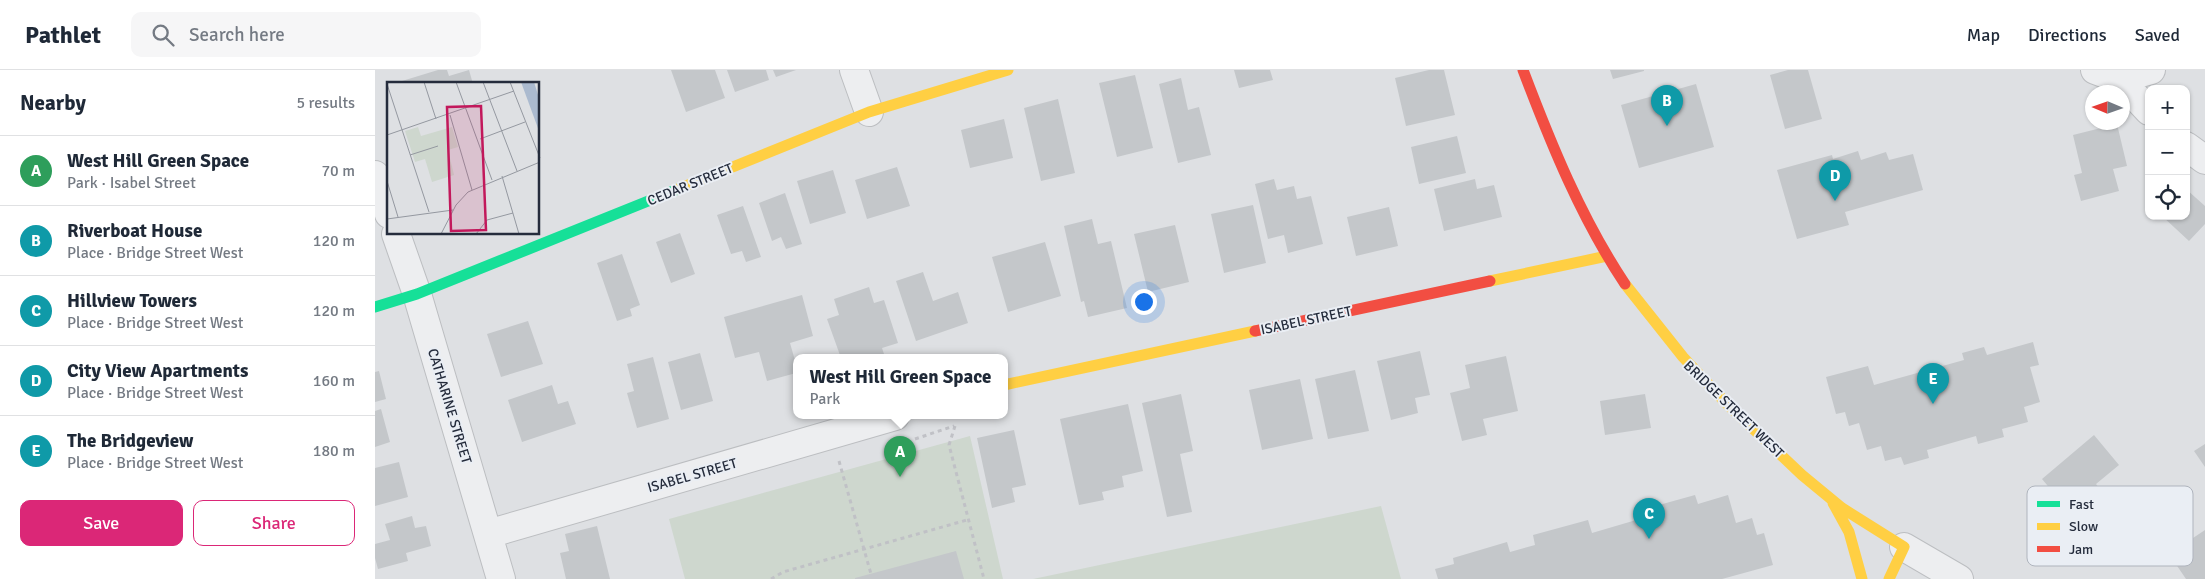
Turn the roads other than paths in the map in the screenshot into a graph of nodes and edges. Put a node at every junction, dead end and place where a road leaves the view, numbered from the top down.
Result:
1 (854, 70) edge
2 (1008, 70) edge
3 (1523, 70) edge
4 (2151, 70) edge
5 (2107, 74) edge
6 (2145, 107) edge
7 (869, 112) junction
8 (2190, 149) edge
9 (2205, 160) edge
10 (375, 175) edge
11 (387, 208) edge
12 (395, 235) edge
13 (1607, 256) junction
14 (417, 294) junction
15 (375, 307) edge
16 (1008, 384) edge
17 (885, 419) edge
18 (1833, 502) junction
19 (488, 534) junction
20 (1904, 547) junction
21 (501, 579) edge
22 (1862, 579) edge
23 (1889, 579) edge
24 (1959, 579) edge

1 - 7 street
2 - 7 street, CEDAR STREET
3 - 13 street, BRIDGE STREET WEST
4 - 5 street
5 - 6 street
7 - 14 street, CEDAR STREET
8 - 9 street
10 - 11 street
12 - 14 street, CATHARINE STREET
13 - 16 street, ISABEL STREET
13 - 18 street, BRIDGE STREET WEST
14 - 15 street, CEDAR STREET
14 - 19 street, CATHARINE STREET
17 - 19 street, ISABEL STREET
18 - 20 street, BRIDGE STREET WEST
18 - 22 street
19 - 21 street, CATHARINE STREET
20 - 23 street
20 - 24 street

